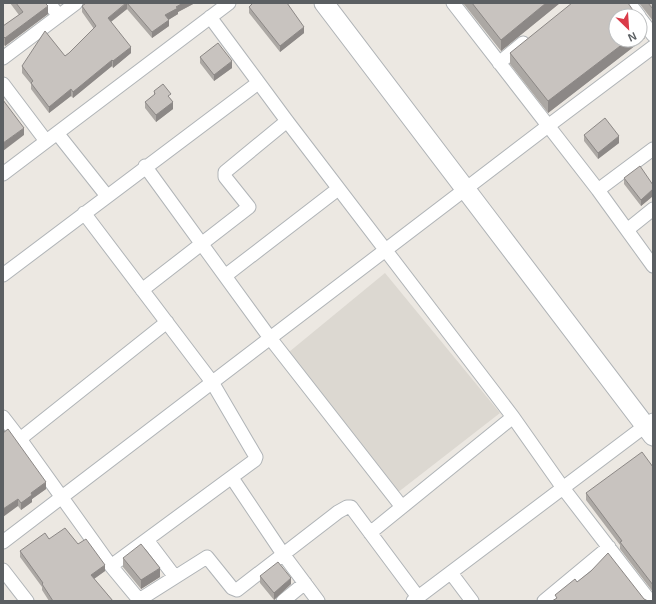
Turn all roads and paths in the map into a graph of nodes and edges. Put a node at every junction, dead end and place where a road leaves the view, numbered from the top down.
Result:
1 (49, 3) edge
2 (76, 3) edge
3 (229, 3) edge
4 (324, 3) edge
5 (453, 3) edge
6 (59, 16) junction
7 (210, 18) junction
8 (530, 38) edge
9 (653, 47) edge
10 (3, 58) edge
11 (499, 63) junction
12 (258, 83) junction
13 (3, 84) edge
14 (287, 121) junction
15 (548, 126) junction
16 (57, 133) junction
17 (46, 141) junction
18 (653, 149) edge
19 (145, 166) junction
20 (3, 174) edge
21 (338, 189) junction
22 (466, 189) junction
23 (598, 190) junction
24 (107, 196) junction
25 (653, 209) edge
26 (84, 213) junction
27 (627, 230) junction
28 (202, 244) junction
29 (386, 250) junction
30 (653, 266) edge
31 (3, 275) edge
32 (225, 276) junction
33 (142, 290) junction
34 (167, 322) junction
35 (270, 338) junction
36 (212, 382) junction
37 (3, 418) edge
38 (513, 418) junction
39 (650, 427) edge
40 (20, 439) junction
41 (232, 478) junction
42 (563, 488) junction
43 (62, 497) junction
44 (402, 507) junction
45 (370, 533) junction
46 (147, 540) junction
47 (3, 542) edge
48 (609, 547) junction
49 (283, 554) junction
50 (111, 566) junction
51 (3, 570) edge
52 (451, 573) junction
53 (175, 577) junction
54 (306, 583) junction
55 (416, 599) edge
56 (140, 600) edge
57 (26, 601) edge
58 (282, 601) edge
59 (318, 601) edge
60 (472, 601) edge
61 (544, 601) edge
62 (650, 601) edge

1 - 6 street
2 - 6 street
3 - 7 street
4 - 22 street
5 - 11 street
6 - 10 street
7 - 12 street
7 - 16 street
8 - 11 street
9 - 15 street
11 - 15 street
12 - 14 street
12 - 19 street
13 - 17 street
14 - 21 street
14 - 28 street
15 - 22 street
15 - 23 street
16 - 17 street
16 - 24 street
17 - 20 street
18 - 23 street
19 - 24 street
19 - 28 street
21 - 29 street
21 - 32 street
22 - 29 street
22 - 39 street
23 - 27 street
24 - 26 street
25 - 27 street
26 - 31 street
26 - 33 street
27 - 30 street
28 - 32 street
28 - 33 street
29 - 35 street
29 - 38 street
32 - 35 street
33 - 34 street
34 - 36 street
34 - 40 street
35 - 36 street
35 - 44 street
36 - 41 street
36 - 43 street
37 - 40 street
38 - 42 street
38 - 44 street
39 - 42 street
40 - 43 street
41 - 46 street
41 - 49 street
42 - 48 street
42 - 52 street
43 - 47 street
43 - 50 street
44 - 45 street
45 - 49 street
45 - 55 street
46 - 50 street
46 - 53 street
48 - 61 street
48 - 62 street
49 - 53 street
49 - 54 street
50 - 56 street
51 - 57 street
52 - 55 street
52 - 60 street
53 - 56 street
54 - 58 street
54 - 59 street

